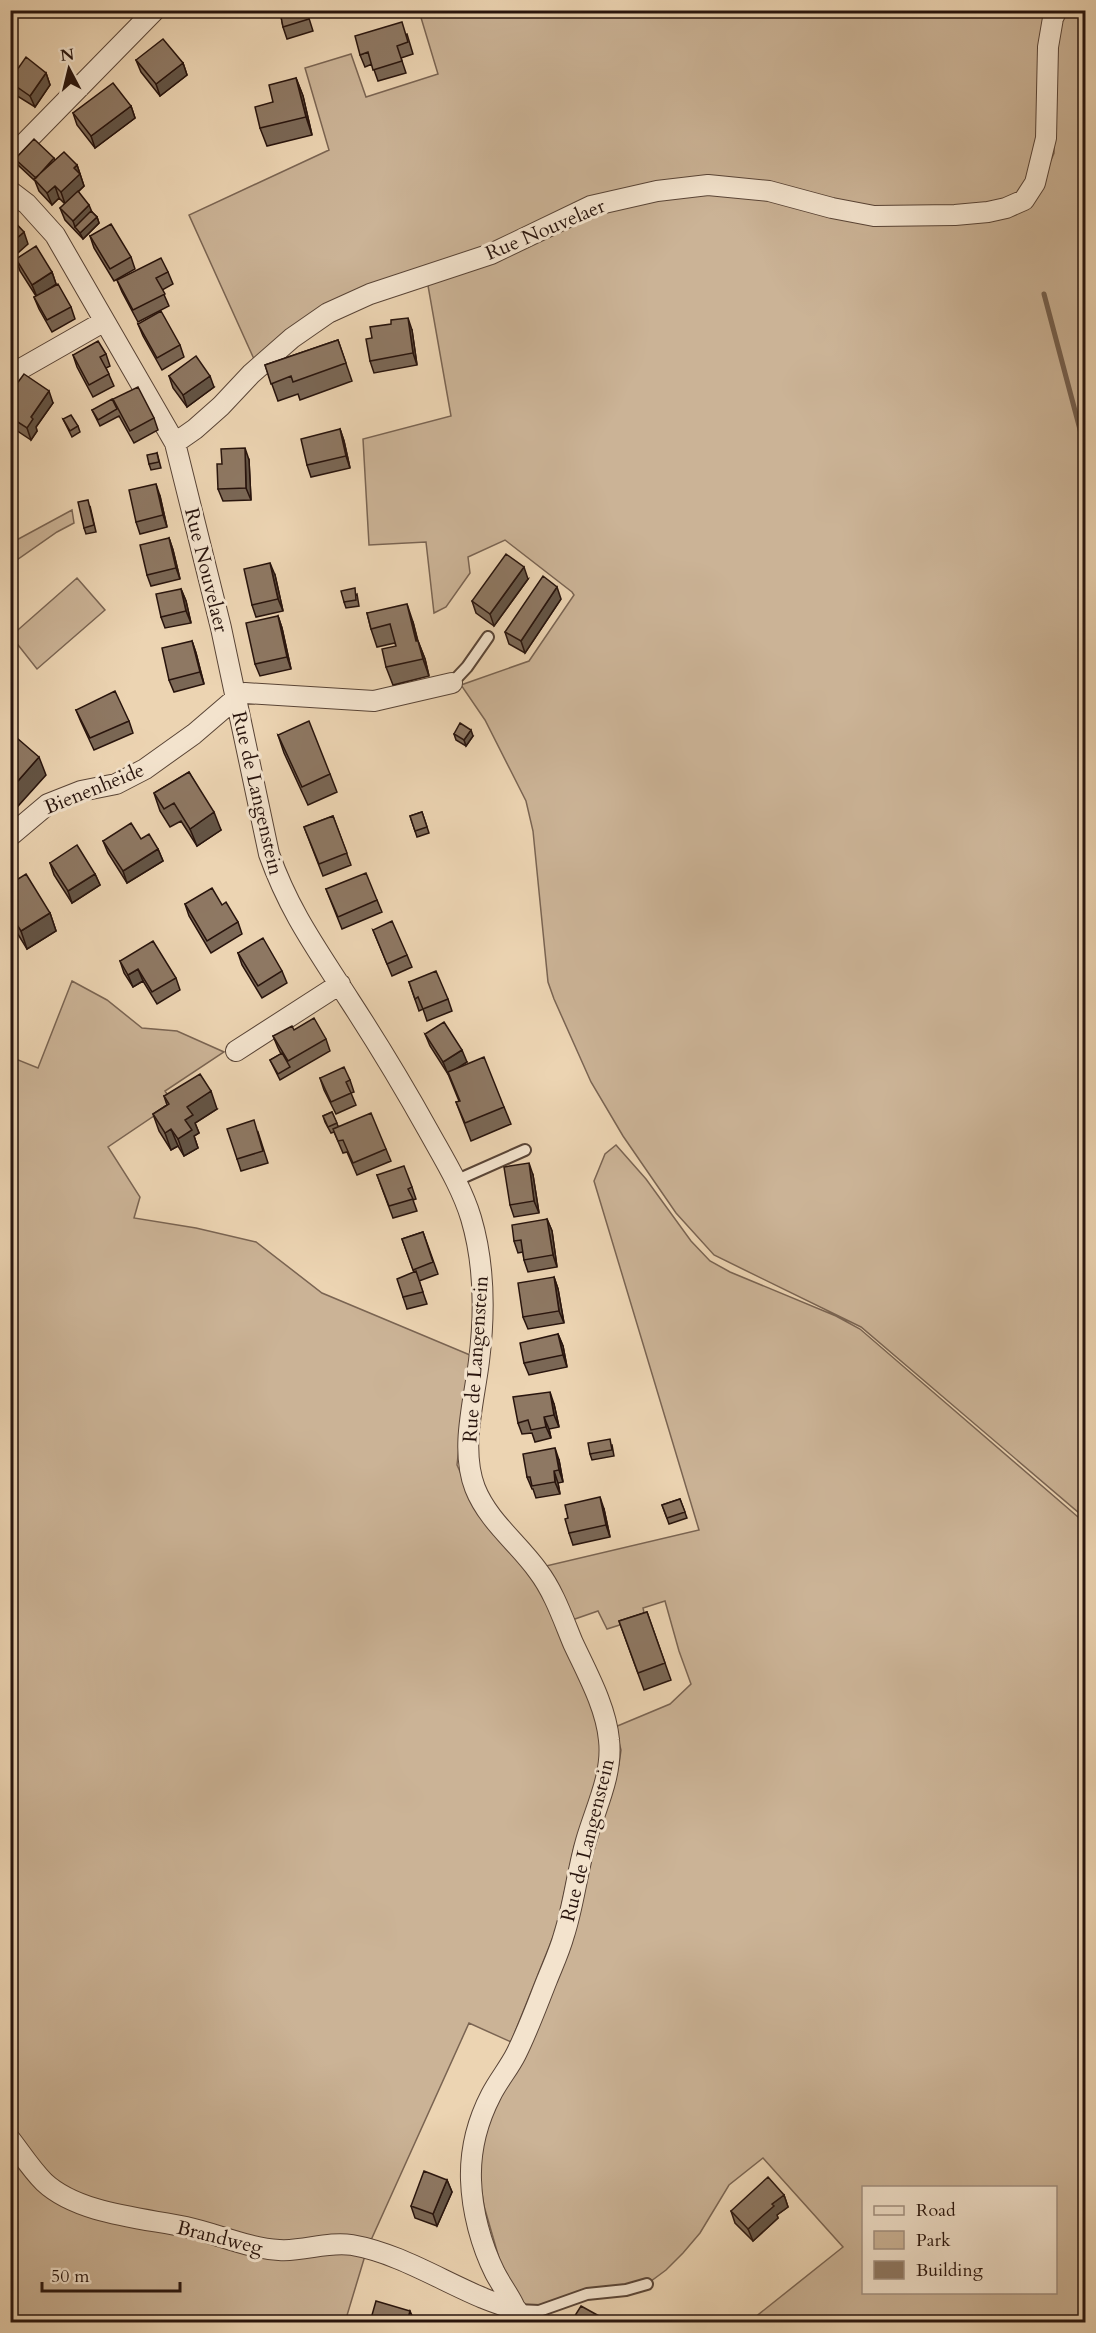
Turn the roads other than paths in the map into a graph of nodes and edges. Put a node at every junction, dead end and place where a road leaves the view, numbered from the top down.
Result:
1 (155, 10) edge
2 (1057, 10) edge
3 (10, 158) edge
4 (10, 191) edge
5 (103, 322) junction
6 (10, 375) edge
7 (174, 443) junction
8 (489, 637) dead end
9 (452, 683) joint
10 (236, 698) junction
11 (10, 836) edge
12 (339, 984) junction
13 (236, 1051) dead end
14 (525, 1150) dead end
15 (455, 1180) junction
16 (10, 2139) edge
17 (647, 2284) dead end
18 (519, 2316) edge

1 - 3 street
2 - 7 street, Rue Nouvelaer
4 - 5 street, Rue Nouvelaer
5 - 6 street
5 - 7 street, Rue Nouvelaer
7 - 10 street, Rue Nouvelaer
8 - 9 lane
9 - 10 street, Rue de Langenstein
10 - 11 street, Bienenheide
10 - 12 street, Rue de Langenstein
12 - 13 street
12 - 15 street, Rue de Langenstein
14 - 15 lane
15 - 18 street, Rue de Langenstein
16 - 18 street, Brandweg
17 - 18 lane

